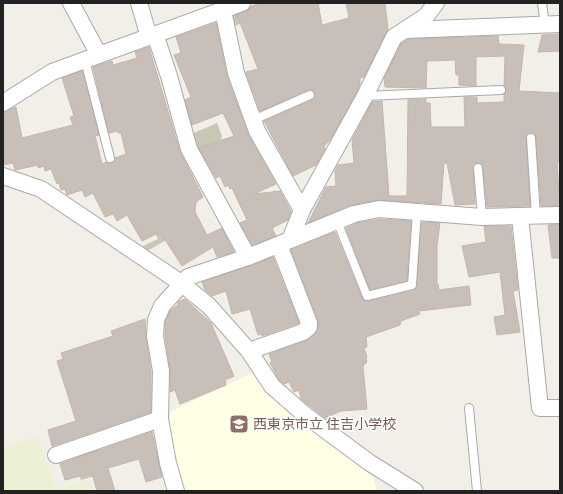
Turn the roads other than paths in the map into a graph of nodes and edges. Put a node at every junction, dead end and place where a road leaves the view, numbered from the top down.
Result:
1 (71, 3) edge
2 (139, 3) edge
3 (242, 3) edge
4 (436, 3) edge
5 (542, 3) edge
6 (223, 10) junction
7 (552, 24) edge
8 (405, 30) junction
9 (152, 36) junction
10 (92, 58) junction
11 (501, 90) dead end
12 (310, 95) dead end
13 (365, 96) junction
14 (3, 103) edge
15 (253, 120) junction
16 (531, 138) dead end
17 (110, 158) dead end
18 (478, 168) dead end
19 (3, 176) edge
20 (302, 210) junction
21 (417, 211) junction
22 (560, 215) edge
23 (528, 216) junction
24 (482, 217) junction
25 (337, 221) junction
26 (285, 242) junction
27 (248, 257) junction
28 (181, 283) junction
29 (249, 351) junction
30 (469, 408) dead end
31 (560, 408) edge
32 (160, 419) junction
33 (56, 455) dead end
34 (176, 491) edge
35 (416, 491) edge
36 (477, 491) edge

1 - 10 street
2 - 9 street
3 - 6 street
4 - 8 street
5 - 7 lane
6 - 9 street
6 - 15 street
7 - 8 street
8 - 13 street
9 - 10 street
9 - 27 street
10 - 14 street
10 - 17 lane
11 - 13 lane
12 - 15 lane
13 - 20 street
15 - 20 street
16 - 23 lane
18 - 24 lane
19 - 28 street
20 - 26 street
21 - 24 street
21 - 25 street
21 - 25 lane
22 - 23 street
23 - 24 street
23 - 31 street
25 - 26 street
26 - 27 street
26 - 29 street
27 - 28 street
28 - 29 street
28 - 32 street
29 - 35 street
30 - 36 lane
32 - 33 street
32 - 34 street

